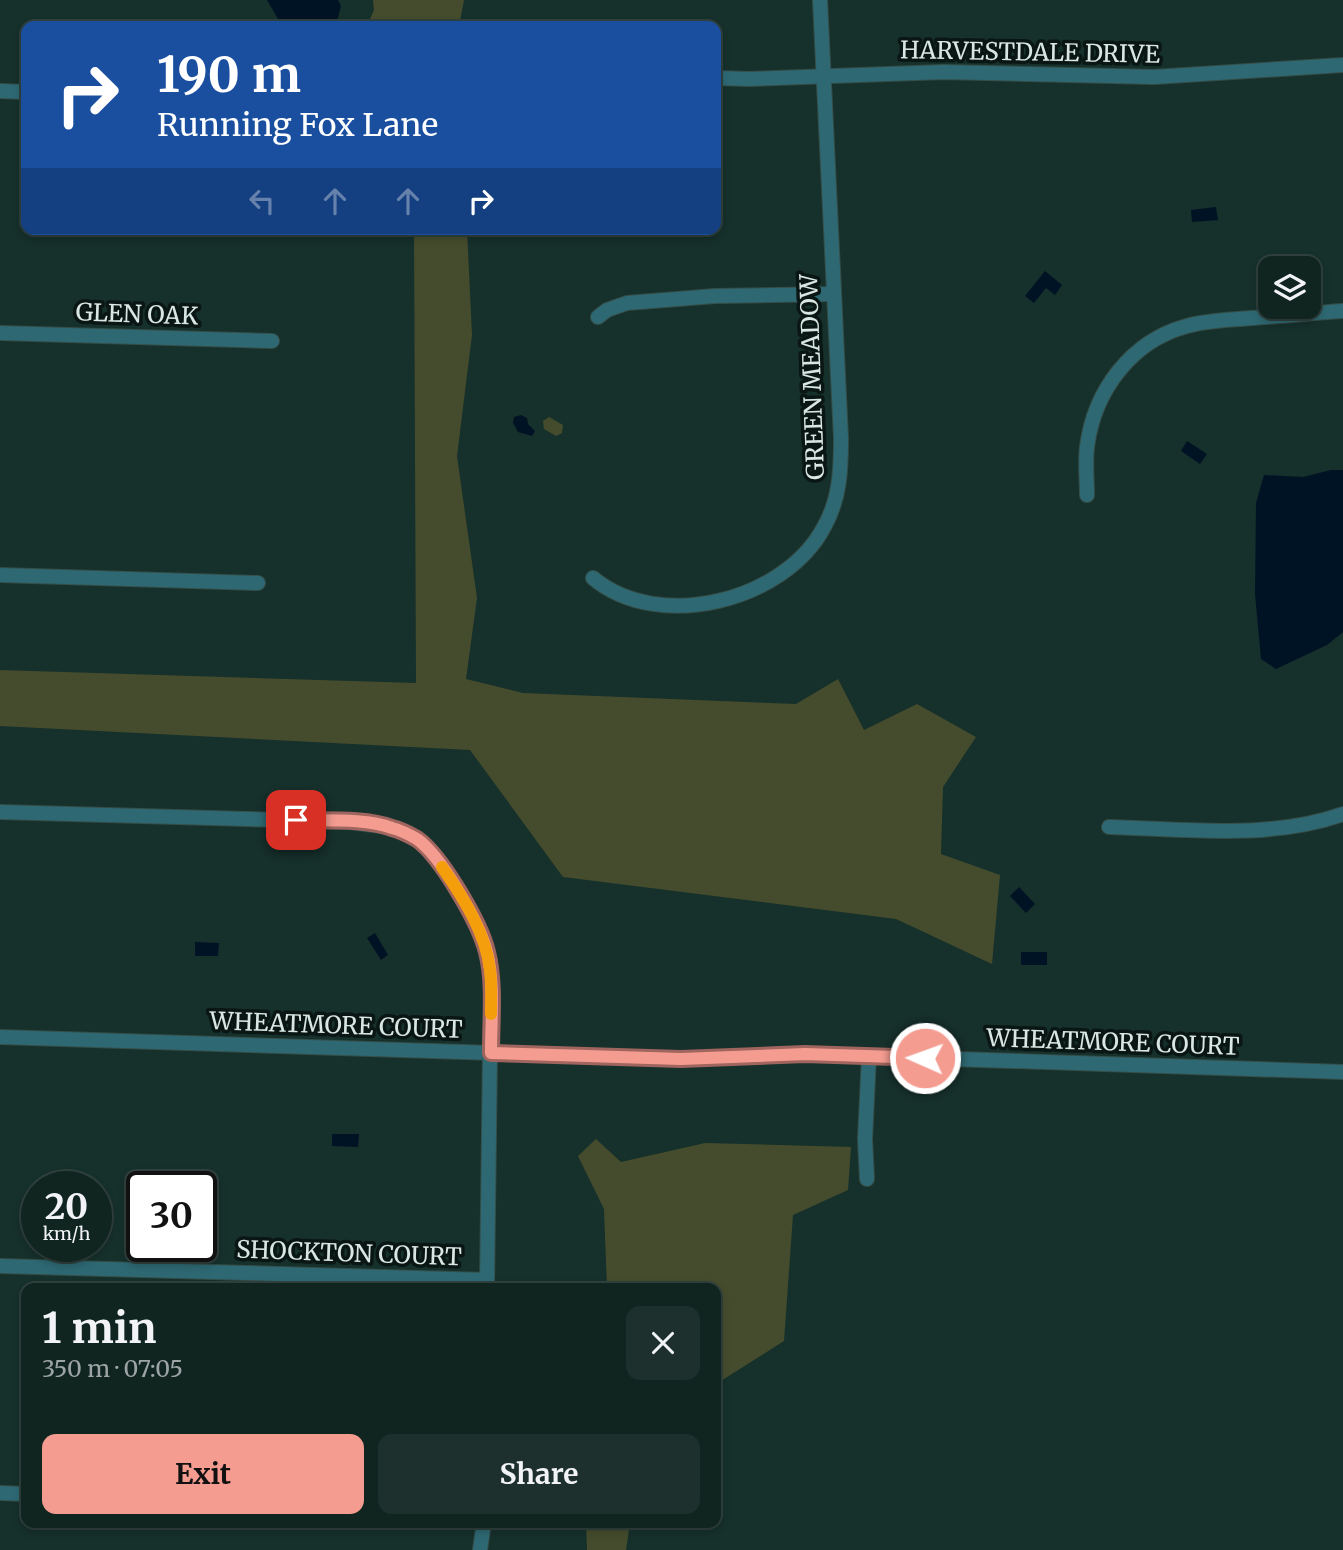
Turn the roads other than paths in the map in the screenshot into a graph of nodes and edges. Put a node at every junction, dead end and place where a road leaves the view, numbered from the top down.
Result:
1 (820, 0) edge
2 (1343, 65) edge
3 (823, 76) junction
4 (721, 78) edge
5 (0, 91) edge
6 (21, 92) edge
7 (833, 294) junction
8 (1343, 311) edge
9 (598, 317) dead end
10 (0, 333) edge
11 (272, 341) dead end
12 (1087, 495) dead end
13 (0, 575) edge
14 (593, 578) dead end
15 (258, 583) dead end
16 (0, 812) edge
17 (1343, 814) edge
18 (1109, 827) dead end
19 (0, 1037) edge
20 (491, 1053) junction
21 (869, 1056) junction
22 (1343, 1072) edge
23 (867, 1178) dead end
24 (0, 1266) edge
25 (460, 1283) edge
26 (487, 1283) edge
27 (0, 1493) edge
28 (21, 1494) edge
29 (484, 1528) edge
30 (480, 1550) edge

1 - 3 street, GREEN MEADOW
2 - 3 street, HARVESTDALE DRIVE
3 - 4 street, HARVESTDALE DRIVE
3 - 7 street, GREEN MEADOW
5 - 6 street
7 - 9 street
7 - 14 street, GREEN MEADOW
8 - 12 street
10 - 11 street, GLEN OAK
13 - 15 street
16 - 20 street
17 - 18 street
19 - 20 street, WHEATMORE COURT
20 - 21 street, WHEATMORE COURT
20 - 26 street
21 - 22 street, WHEATMORE COURT
21 - 23 street
24 - 25 street, SHOCKTON COURT
27 - 28 street
29 - 30 street

